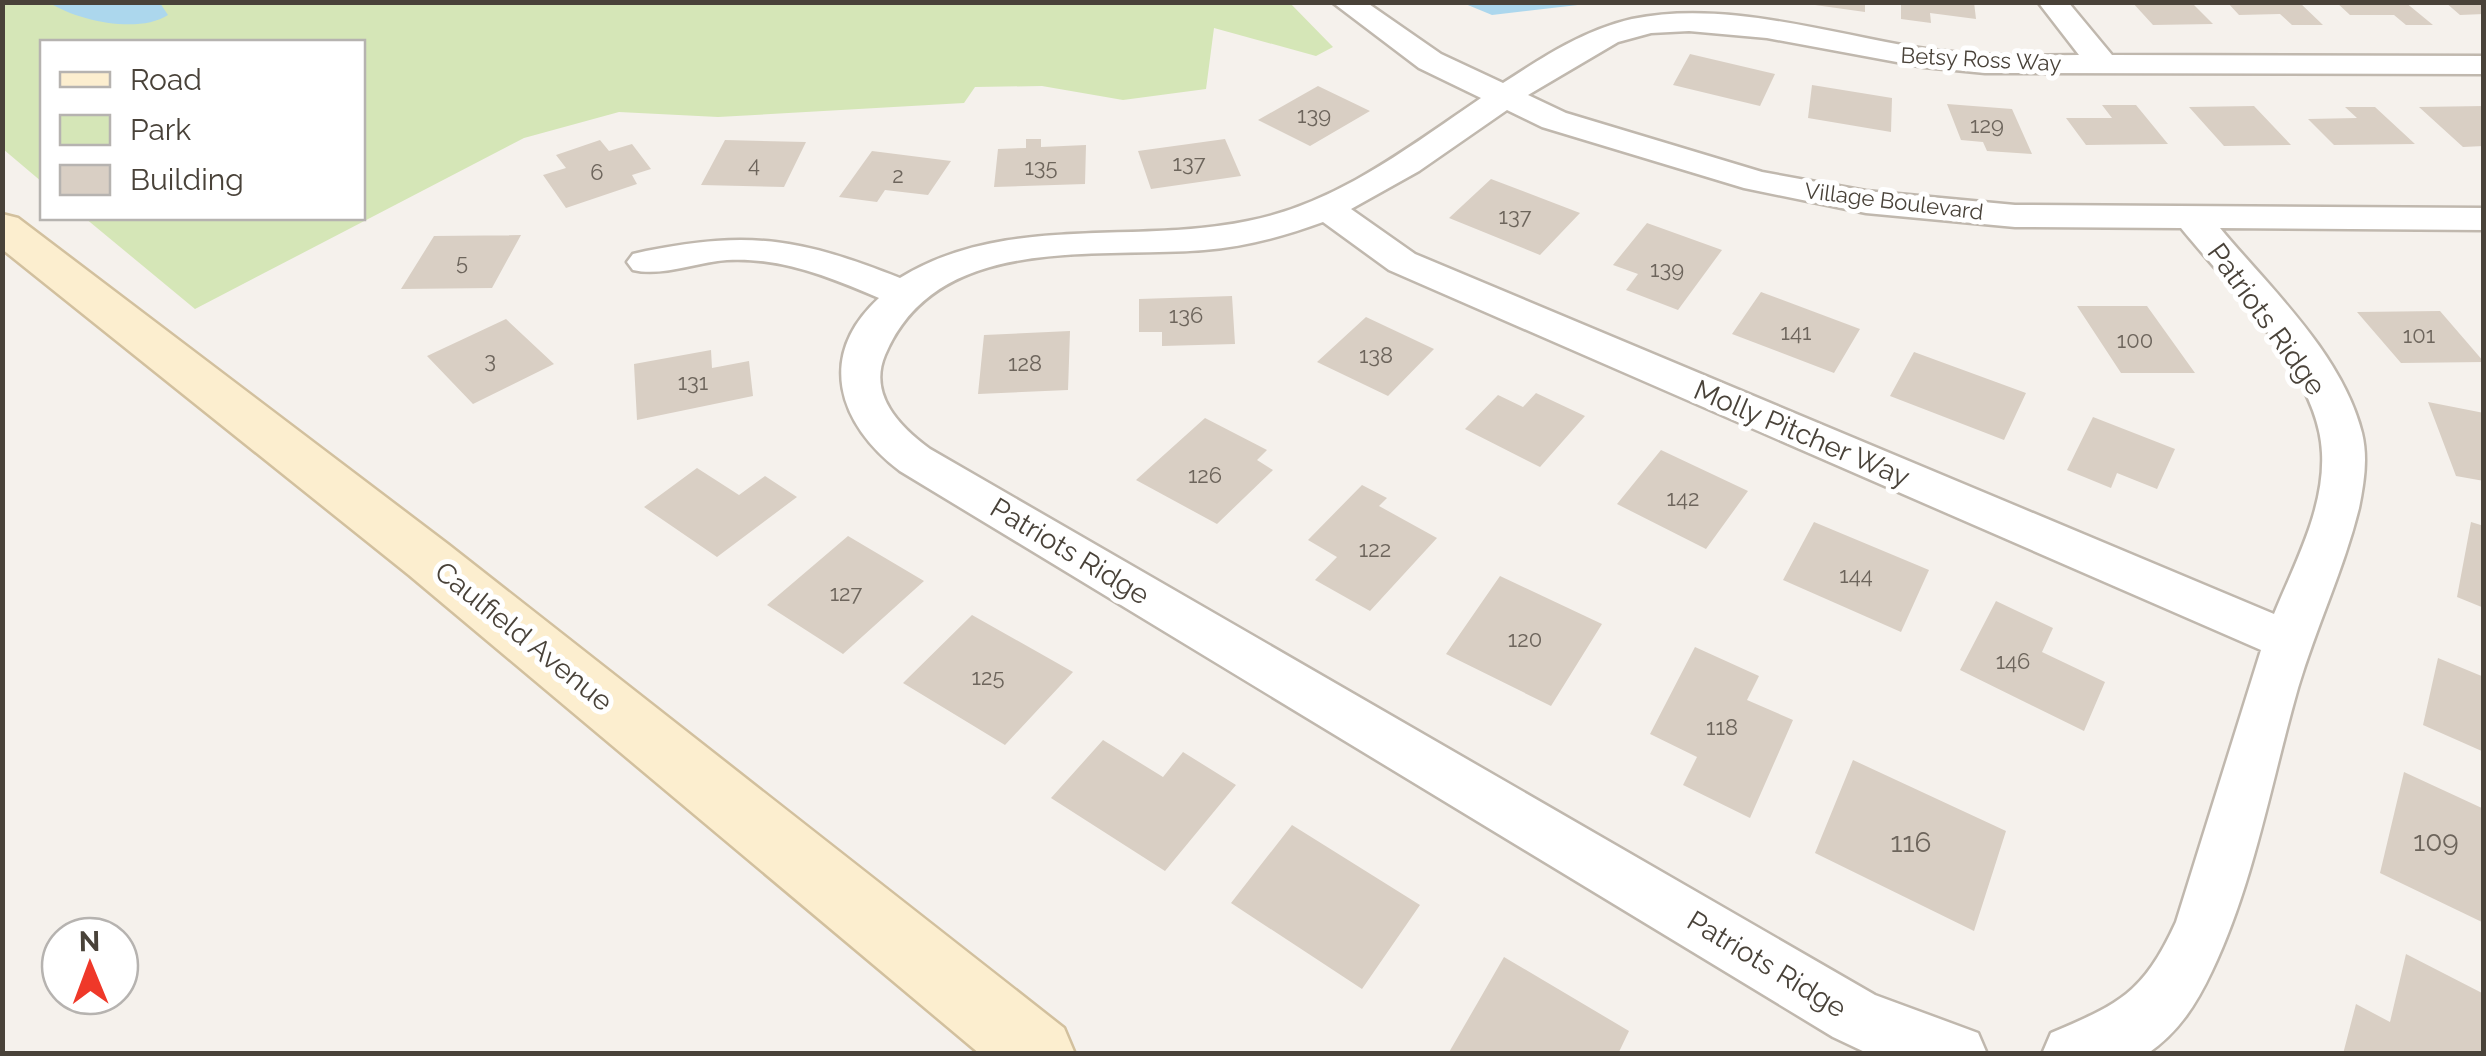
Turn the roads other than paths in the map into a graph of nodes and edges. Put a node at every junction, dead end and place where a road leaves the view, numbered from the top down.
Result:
1 (1346, 2) edge
2 (2052, 2) edge
3 (2102, 64) junction
4 (2484, 65) edge
5 (1500, 98) junction
6 (1326, 208) junction
7 (2192, 218) junction
8 (2484, 219) edge
9 (2, 227) edge
10 (646, 262) dead end
11 (907, 295) junction
12 (2288, 641) junction
13 (1038, 1054) edge
14 (1957, 1054) edge
15 (2072, 1054) edge

1 - 5 street, Village Boulevard
2 - 3 street
3 - 4 street, Betsy Ross Way
3 - 5 street, Betsy Ross Way
5 - 6 street, Patriots Ridge
5 - 7 street, Village Boulevard
6 - 11 street, Patriots Ridge
6 - 12 street, Molly Pitcher Way
7 - 8 street, Village Boulevard
7 - 12 street, Patriots Ridge
9 - 13 street, Caulfield Avenue
10 - 11 street
11 - 14 street, Patriots Ridge
12 - 15 street, Patriots Ridge

